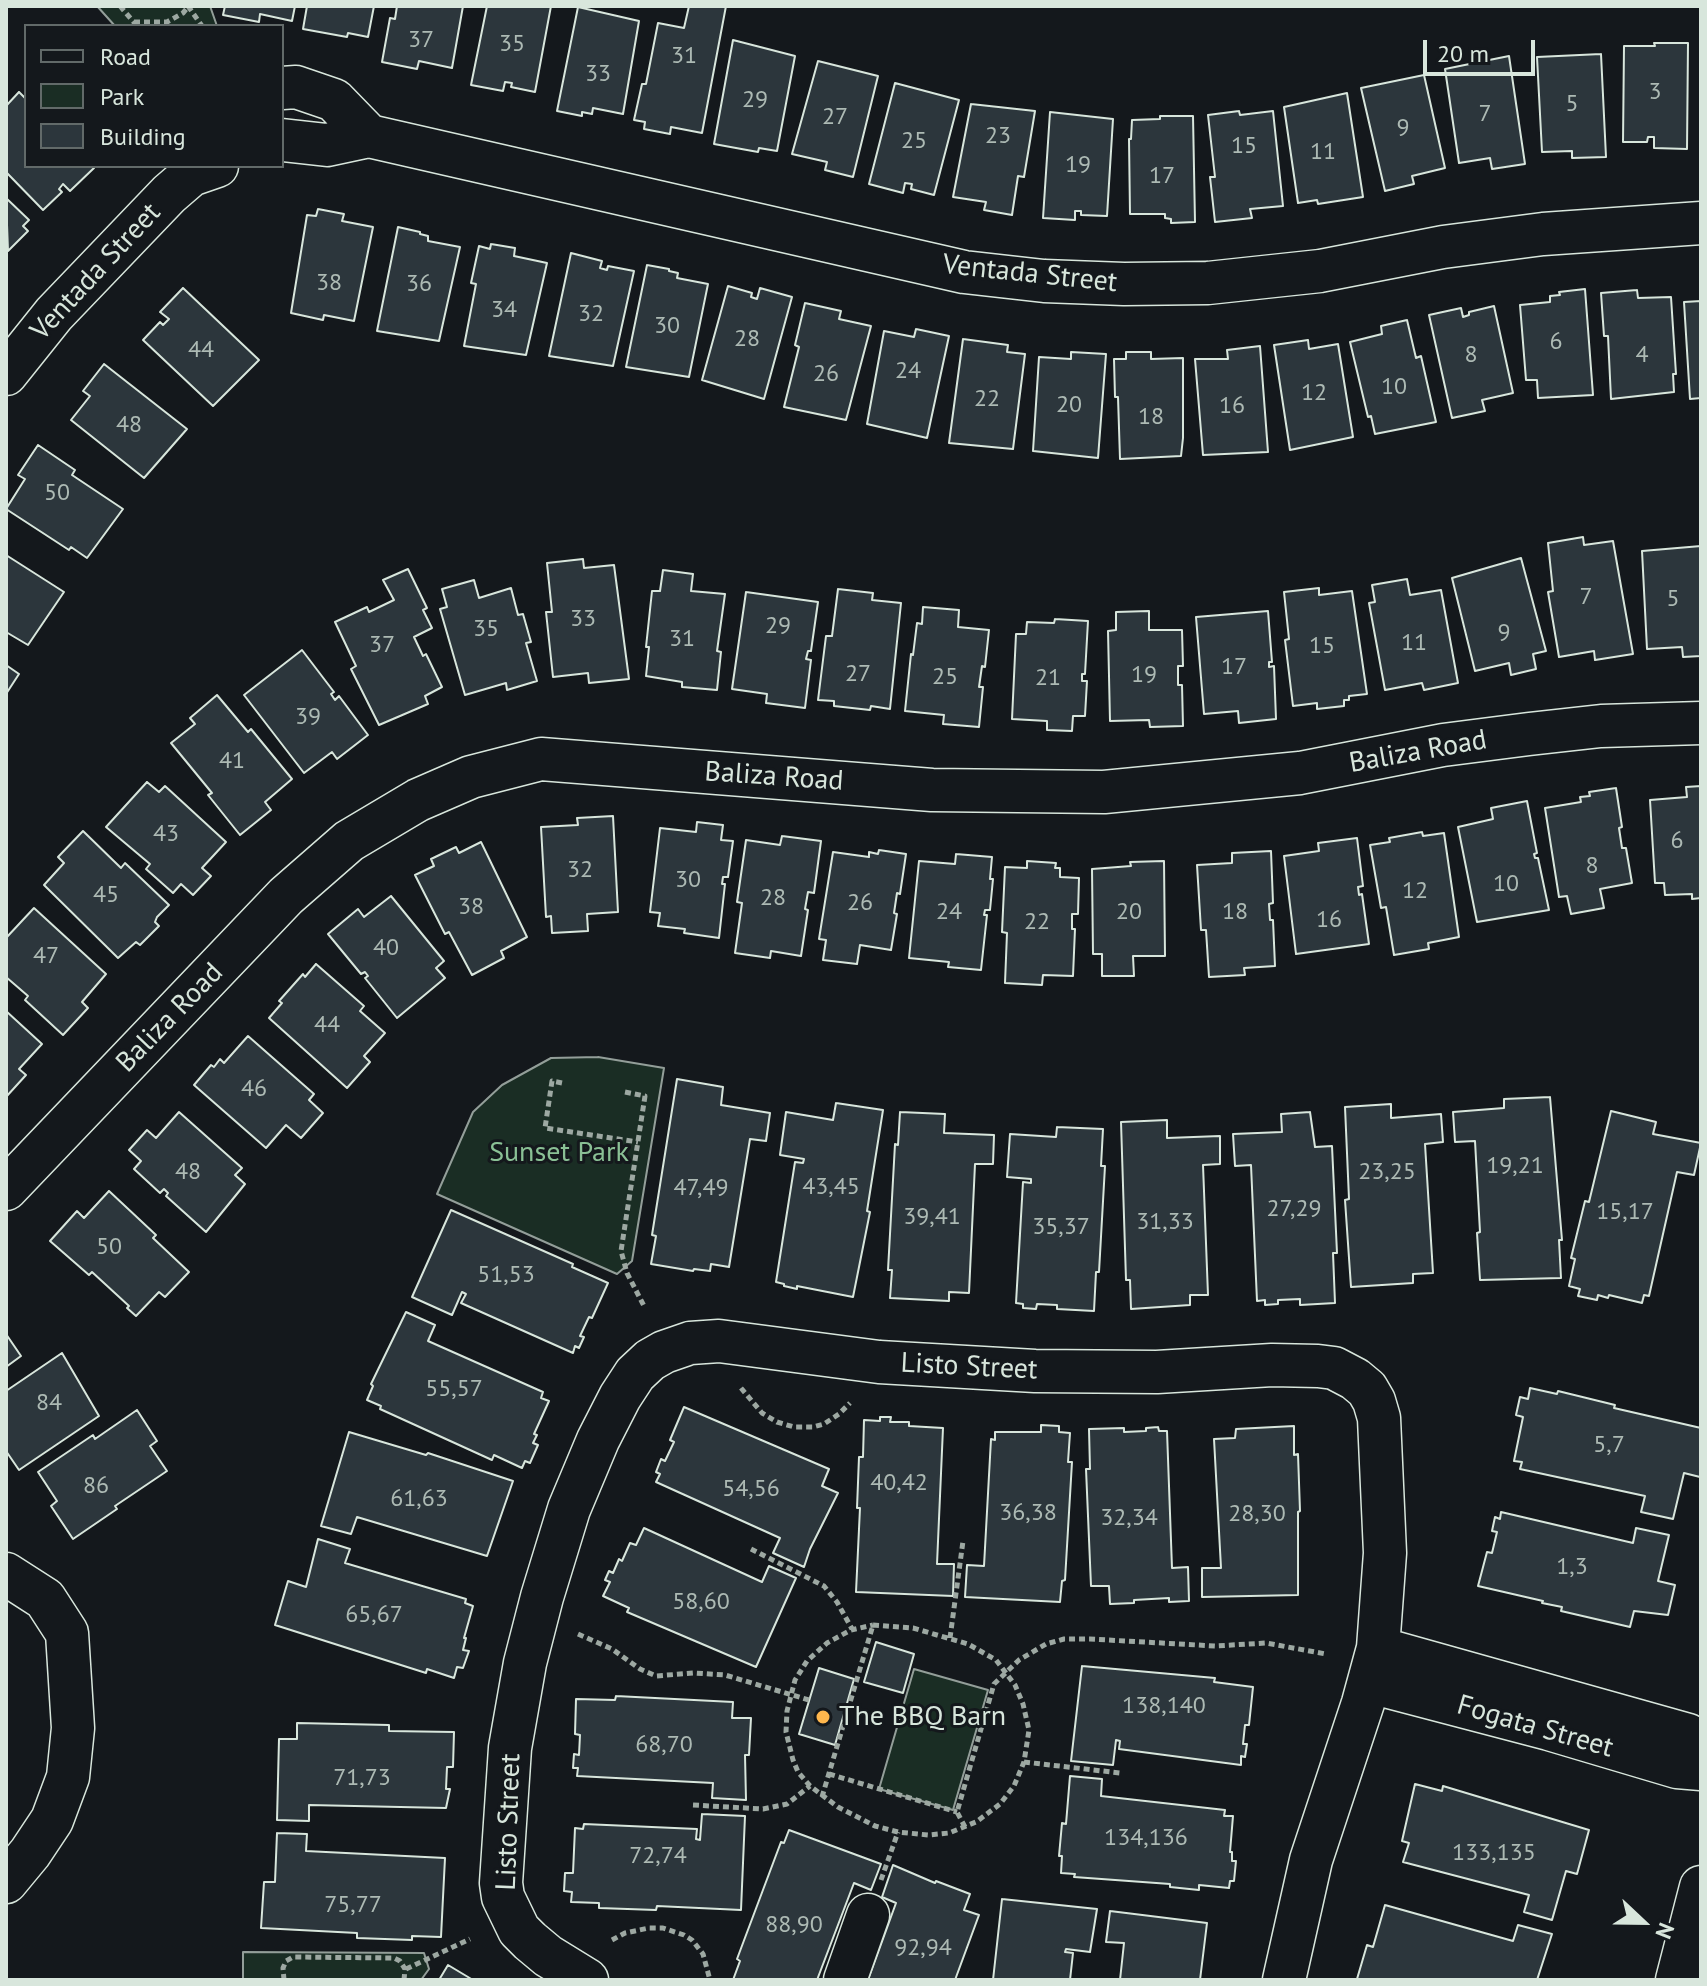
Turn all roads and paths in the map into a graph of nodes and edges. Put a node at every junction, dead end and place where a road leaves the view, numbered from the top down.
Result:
1 (120, 6) edge
2 (188, 6) edge
3 (136, 24) edge
4 (201, 24) edge
5 (284, 88) edge
6 (369, 136) junction
7 (284, 140) edge
8 (200, 169) edge
9 (1701, 223) edge
10 (6, 374) edge
11 (1701, 723) edge
12 (562, 1083) dead end
13 (625, 1092) dead end
14 (638, 1142) junction
15 (6, 1189) edge
16 (645, 1308) dead end
17 (741, 1388) dead end
18 (850, 1403) dead end
19 (963, 1541) dead end
20 (751, 1549) dead end
21 (6, 1574) edge
22 (873, 1625) junction
23 (852, 1629) junction
24 (578, 1634) dead end
25 (950, 1638) junction
26 (1326, 1654) dead end
27 (1374, 1665) junction
28 (1006, 1671) junction
29 (790, 1694) junction
30 (809, 1700) dead end
31 (1701, 1744) edge
32 (1024, 1762) junction
33 (1701, 1769) edge
34 (1120, 1773) dead end
35 (829, 1774) junction
36 (810, 1786) junction
37 (822, 1797) junction
38 (693, 1805) dead end
39 (957, 1812) junction
40 (965, 1827) junction
41 (898, 1832) junction
42 (6, 1882) edge
43 (1701, 1887) edge
44 (868, 1915) joint
45 (470, 1939) dead end
46 (612, 1940) dead end
47 (405, 1969) junction
48 (284, 1980) edge
49 (404, 1980) edge
50 (587, 1980) edge
51 (710, 1980) edge
52 (845, 1980) edge
53 (1284, 1980) edge
54 (1677, 1980) edge

1 - 3 path
2 - 3 path
2 - 4 path
5 - 6 street
6 - 7 street, Ventada Street
6 - 9 street, Ventada Street
8 - 10 street, Ventada Street
11 - 15 street, Baliza Road
12 - 14 path
13 - 14 path
14 - 16 path
17 - 18 path
19 - 25 path
20 - 23 path
21 - 42 street
22 - 23 path
22 - 25 path
22 - 35 path
23 - 29 path
24 - 29 path
25 - 28 path
26 - 28 path
27 - 31 street, Fogata Street
27 - 33 street, Fogata Street
27 - 50 street, Listo Street
27 - 53 street, Listo Street
28 - 32 path
28 - 39 path
29 - 30 path
29 - 36 path
32 - 34 path
32 - 40 path
35 - 37 path
35 - 39 path
36 - 37 path
36 - 38 path
37 - 41 path
39 - 40 path
40 - 41 path
41 - 44 path
43 - 54 street
44 - 52 street
45 - 47 path
46 - 51 path
47 - 48 path
47 - 49 path

